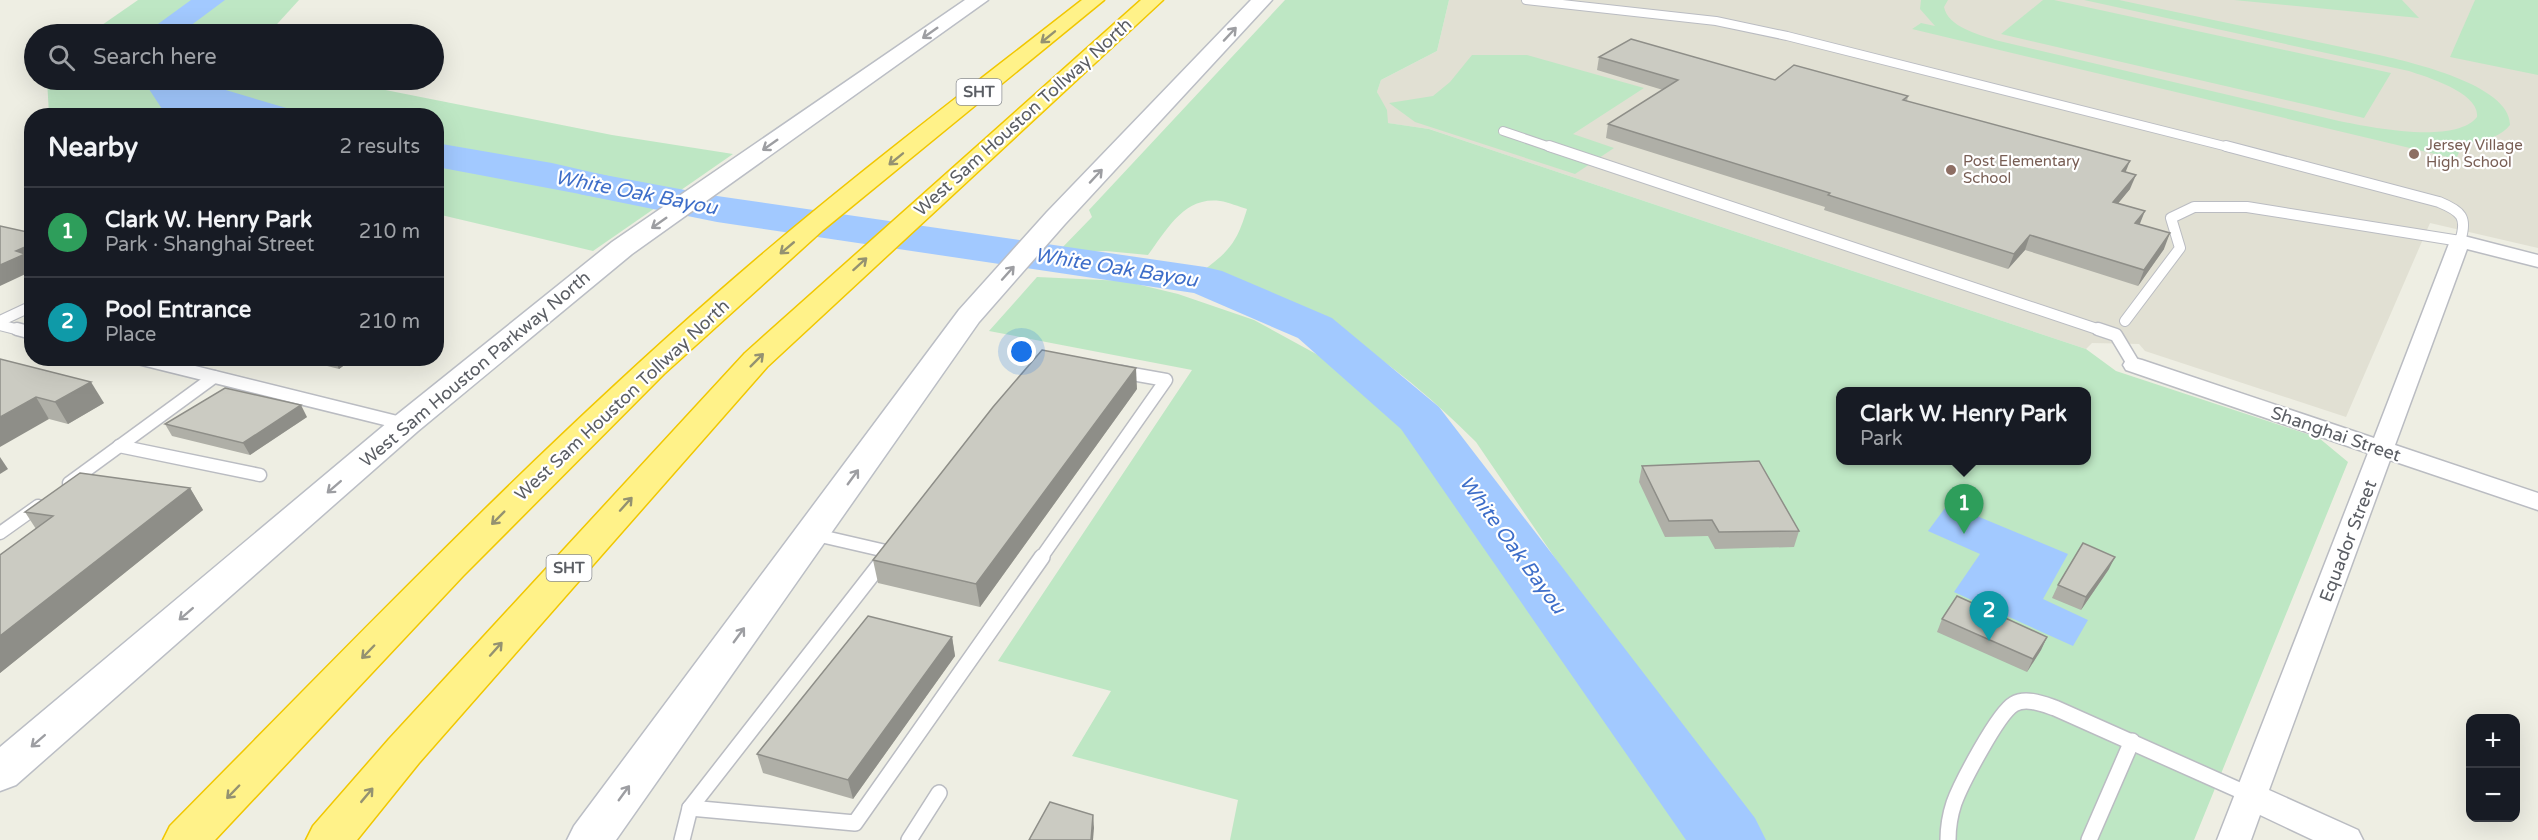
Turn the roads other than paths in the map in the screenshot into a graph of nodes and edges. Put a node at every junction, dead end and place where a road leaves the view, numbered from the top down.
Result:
1 (978, 0) edge
2 (1094, 0) edge
3 (1154, 0) edge
4 (1262, 0) edge
5 (1526, 0) edge
6 (1503, 131) dead end
7 (2460, 240) junction
8 (2538, 261) edge
9 (24, 310) edge
10 (2125, 321) dead end
11 (0, 323) edge
12 (24, 330) edge
13 (170, 366) edge
14 (2134, 366) joint
15 (1110, 370) edge
16 (214, 377) junction
17 (406, 424) junction
18 (119, 446) junction
19 (2382, 449) junction
20 (260, 475) dead end
21 (2538, 502) edge
22 (0, 533) edge
23 (812, 533) junction
24 (2132, 741) junction
25 (0, 773) edge
26 (939, 793) dead end
27 (2251, 796) junction
28 (690, 808) junction
29 (186, 840) edge
30 (329, 840) edge
31 (590, 840) edge
32 (682, 840) edge
33 (909, 840) edge
34 (1948, 840) edge
35 (2089, 840) edge
36 (2234, 840) edge
37 (2346, 840) edge

1 -> 17 main road, West Sam Houston Parkway North
2 -> 29 highway, West Sam Houston Tollway North / SHT
30 -> 3 highway, West Sam Houston Tollway North / SHT
23 -> 4 main road
5 - 7 lane
6 - 14 lane
7 - 8 street
7 - 10 lane
7 - 19 street, Equador Street
9 - 11 lane
11 - 12 lane
13 - 16 lane
14 - 19 street, Shanghai Street
15 - 28 lane
16 - 17 lane
16 - 18 lane
17 -> 25 main road, West Sam Houston Parkway North
18 - 20 lane
18 - 22 lane
19 - 21 street, Shanghai Street
19 - 27 street, Equador Street
23 - 28 lane
31 -> 23 main road
24 - 27 lane
24 - 34 lane
24 - 35 lane
26 - 33 lane
27 - 36 street, Equador Street
27 - 37 street
28 - 32 lane

